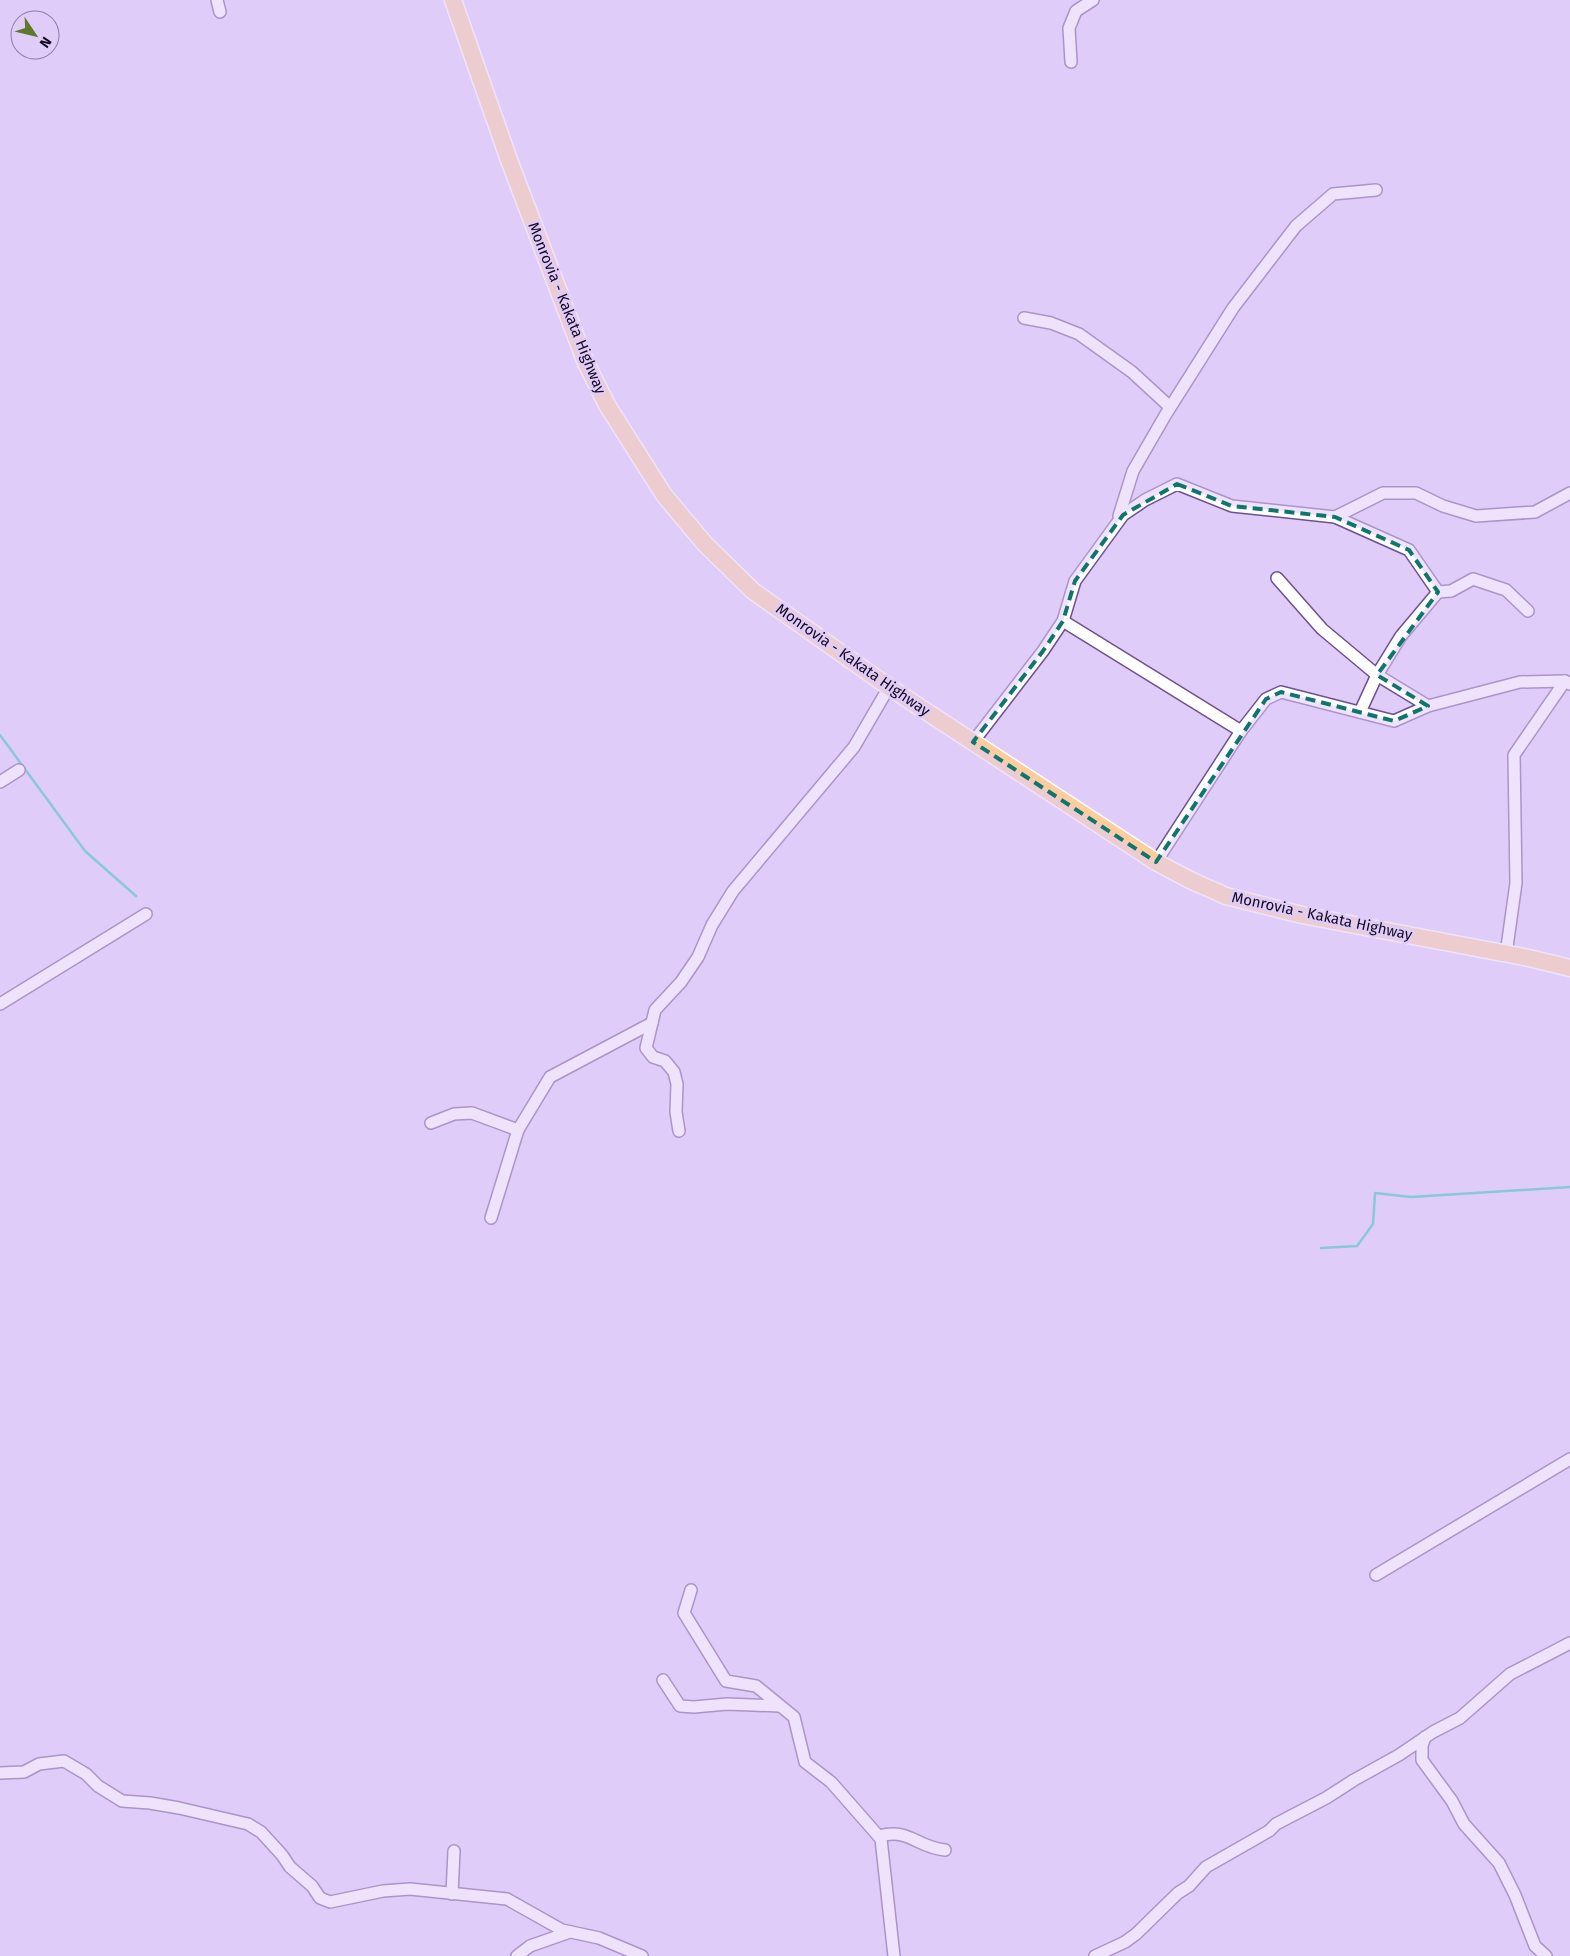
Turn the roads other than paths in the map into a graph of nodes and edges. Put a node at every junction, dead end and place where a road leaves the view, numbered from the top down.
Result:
1 (217, 0) edge
2 (453, 0) edge
3 (1093, 0) edge
4 (220, 12) dead end
5 (1071, 62) dead end
6 (1376, 190) dead end
7 (1024, 318) dead end
8 (1170, 408) junction
9 (1570, 493) edge
10 (1119, 516) dead end
11 (1335, 517) junction
12 (1278, 578) dead end
13 (1438, 592) junction
14 (1528, 611) dead end
15 (1063, 621) junction
16 (1377, 675) junction
17 (1567, 683) edge
18 (889, 687) junction
19 (1428, 706) junction
20 (1360, 712) junction
21 (1241, 731) junction
22 (973, 742) junction
23 (19, 770) dead end
24 (0, 782) edge
25 (1156, 862) junction
26 (146, 914) dead end
27 (1506, 954) junction
28 (1570, 968) edge
29 (0, 1004) edge
30 (652, 1023) junction
31 (431, 1123) dead end
32 (518, 1130) junction
33 (679, 1131) dead end
34 (491, 1218) dead end
35 (1570, 1459) edge
36 (1376, 1575) dead end
37 (691, 1590) dead end
38 (1570, 1643) edge
39 (663, 1680) dead end
40 (780, 1706) junction
41 (1425, 1737) junction
42 (0, 1773) edge
43 (879, 1836) junction
44 (945, 1850) dead end
45 (454, 1851) dead end
46 (452, 1894) junction
47 (570, 1932) junction
48 (517, 1956) edge
49 (642, 1956) edge
50 (894, 1956) edge
51 (1095, 1956) edge
52 (1546, 1956) edge

1 - 4 street
2 - 18 highway, Monrovia - Kakata Highway
3 - 5 street
6 - 8 street
7 - 8 street
8 - 10 street
9 - 11 street
11 - 13 street
11 - 15 street
12 - 16 street
13 - 14 street
13 - 16 street
15 - 21 street
15 - 22 street
16 - 19 street
16 - 20 street
17 - 19 street
17 - 27 street
18 - 22 highway, Monrovia - Kakata Highway
18 - 30 street
19 - 20 street
20 - 21 street
21 - 25 street
22 - 25 highway, Monrovia - Kakata Highway
23 - 24 street
25 - 27 highway, Monrovia - Kakata Highway
26 - 29 street
27 - 28 highway, Monrovia - Kakata Highway
30 - 32 street
30 - 33 street
31 - 32 street
32 - 34 street
35 - 36 street
37 - 40 street
38 - 41 street
39 - 40 street
40 - 43 street
41 - 51 street
41 - 52 street
42 - 46 street
43 - 44 street
43 - 50 street
45 - 46 street
46 - 47 street
47 - 48 street
47 - 49 street

